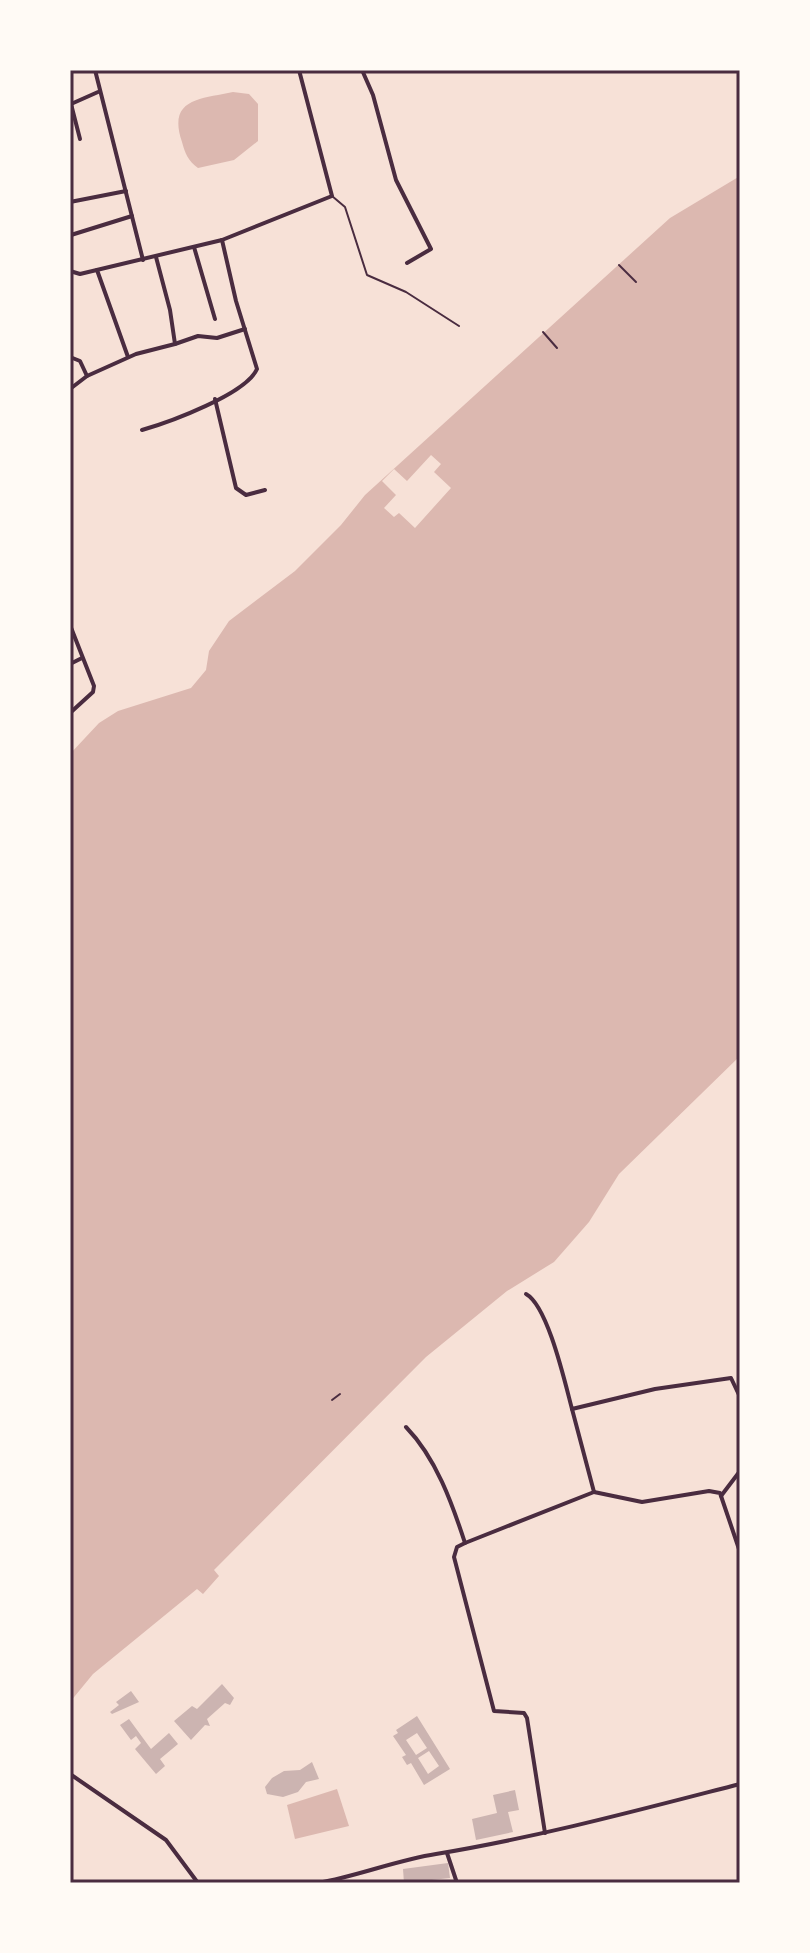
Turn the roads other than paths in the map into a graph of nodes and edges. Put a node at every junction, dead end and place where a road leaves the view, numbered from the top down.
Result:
1 (95, 70) edge
2 (299, 70) edge
3 (362, 70) edge
4 (99, 92) junction
5 (80, 139) dead end
6 (126, 191) junction
7 (332, 196) junction
8 (70, 202) edge
9 (132, 216) junction
10 (71, 235) edge
11 (222, 240) junction
12 (194, 247) junction
13 (156, 257) junction
14 (143, 260) junction
15 (407, 263) dead end
16 (97, 270) junction
17 (70, 271) edge
18 (215, 319) dead end
19 (459, 326) dead end
20 (245, 329) junction
21 (175, 344) junction
22 (71, 355) edge
23 (128, 357) junction
24 (87, 376) junction
25 (70, 389) edge
26 (215, 399) junction
27 (142, 430) dead end
28 (265, 490) dead end
29 (70, 625) edge
30 (83, 658) junction
31 (70, 664) edge
32 (70, 713) edge
33 (526, 1294) dead end
34 (740, 1397) edge
35 (572, 1409) junction
36 (406, 1427) dead end
37 (740, 1471) edge
38 (594, 1492) junction
39 (721, 1496) junction
40 (739, 1541) edge
41 (465, 1543) junction
42 (740, 1552) edge
43 (70, 1774) edge
44 (740, 1784) edge
45 (545, 1833) junction
46 (447, 1853) junction
47 (198, 1883) edge
48 (318, 1883) edge
49 (367, 1883) edge
50 (398, 1883) edge
51 (457, 1883) edge

1 - 4 street
2 - 7 street
3 - 15 street
4 - 5 street
4 - 6 street
6 - 8 street
6 - 9 street
7 - 11 street
7 - 19 lane
9 - 10 street
9 - 14 street
11 - 12 street
11 - 20 street
12 - 13 street
12 - 18 street
13 - 14 street
13 - 21 street
14 - 16 street
16 - 17 street
16 - 23 street
20 - 21 street
20 - 26 street
21 - 23 street
22 - 24 street
23 - 24 street
24 - 25 street
26 - 27 street
26 - 28 street
29 - 30 street
30 - 31 street
30 - 32 street
33 - 35 street
34 - 35 street
35 - 38 street
36 - 41 street
37 - 39 street
38 - 39 street
38 - 41 street
39 - 40 street
40 - 42 street
41 - 45 street
43 - 47 street
44 - 45 street
45 - 46 street
46 - 48 street
46 - 51 street
49 - 50 street

